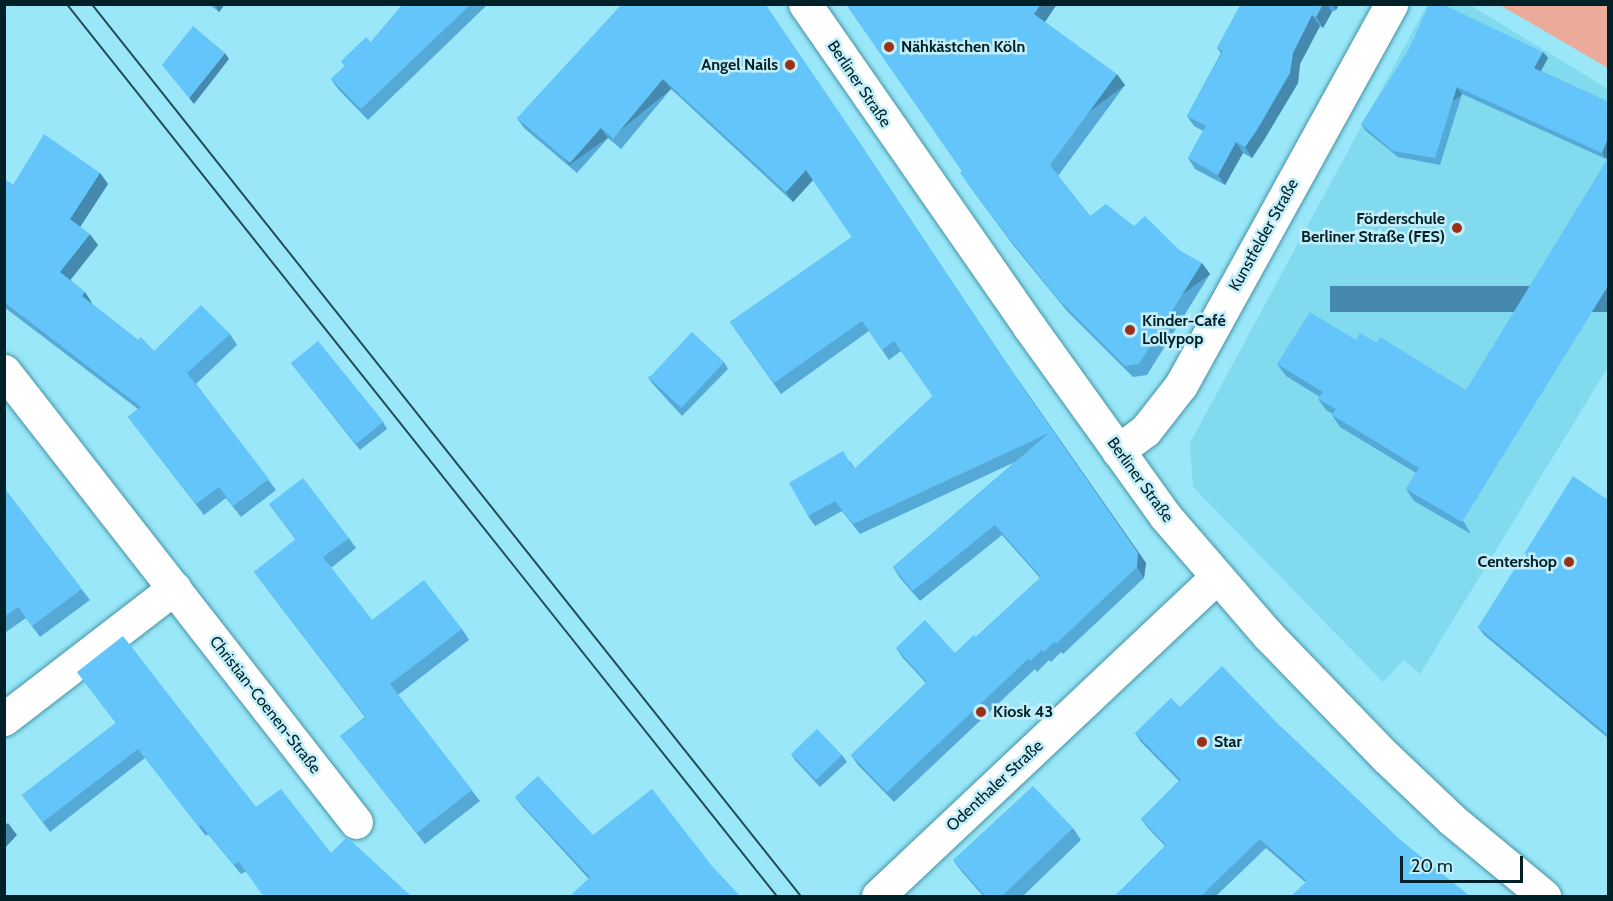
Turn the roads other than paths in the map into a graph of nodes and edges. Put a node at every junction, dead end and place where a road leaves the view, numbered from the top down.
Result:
1 (805, 4) edge
2 (1392, 4) edge
3 (4, 370) edge
4 (1118, 451) junction
5 (1216, 577) junction
6 (174, 588) junction
7 (4, 719) edge
8 (356, 822) dead end
9 (878, 897) edge
10 (1544, 897) edge

1 - 4 main road, Berliner Straße
2 - 4 main road, Kunstfelder Straße
3 - 6 main road, Christian-Coenen-Straße
4 - 5 main road, Berliner Straße
5 - 9 main road, Odenthaler Straße
5 - 10 main road, Berliner Straße
6 - 7 main road
6 - 8 main road, Christian-Coenen-Straße

